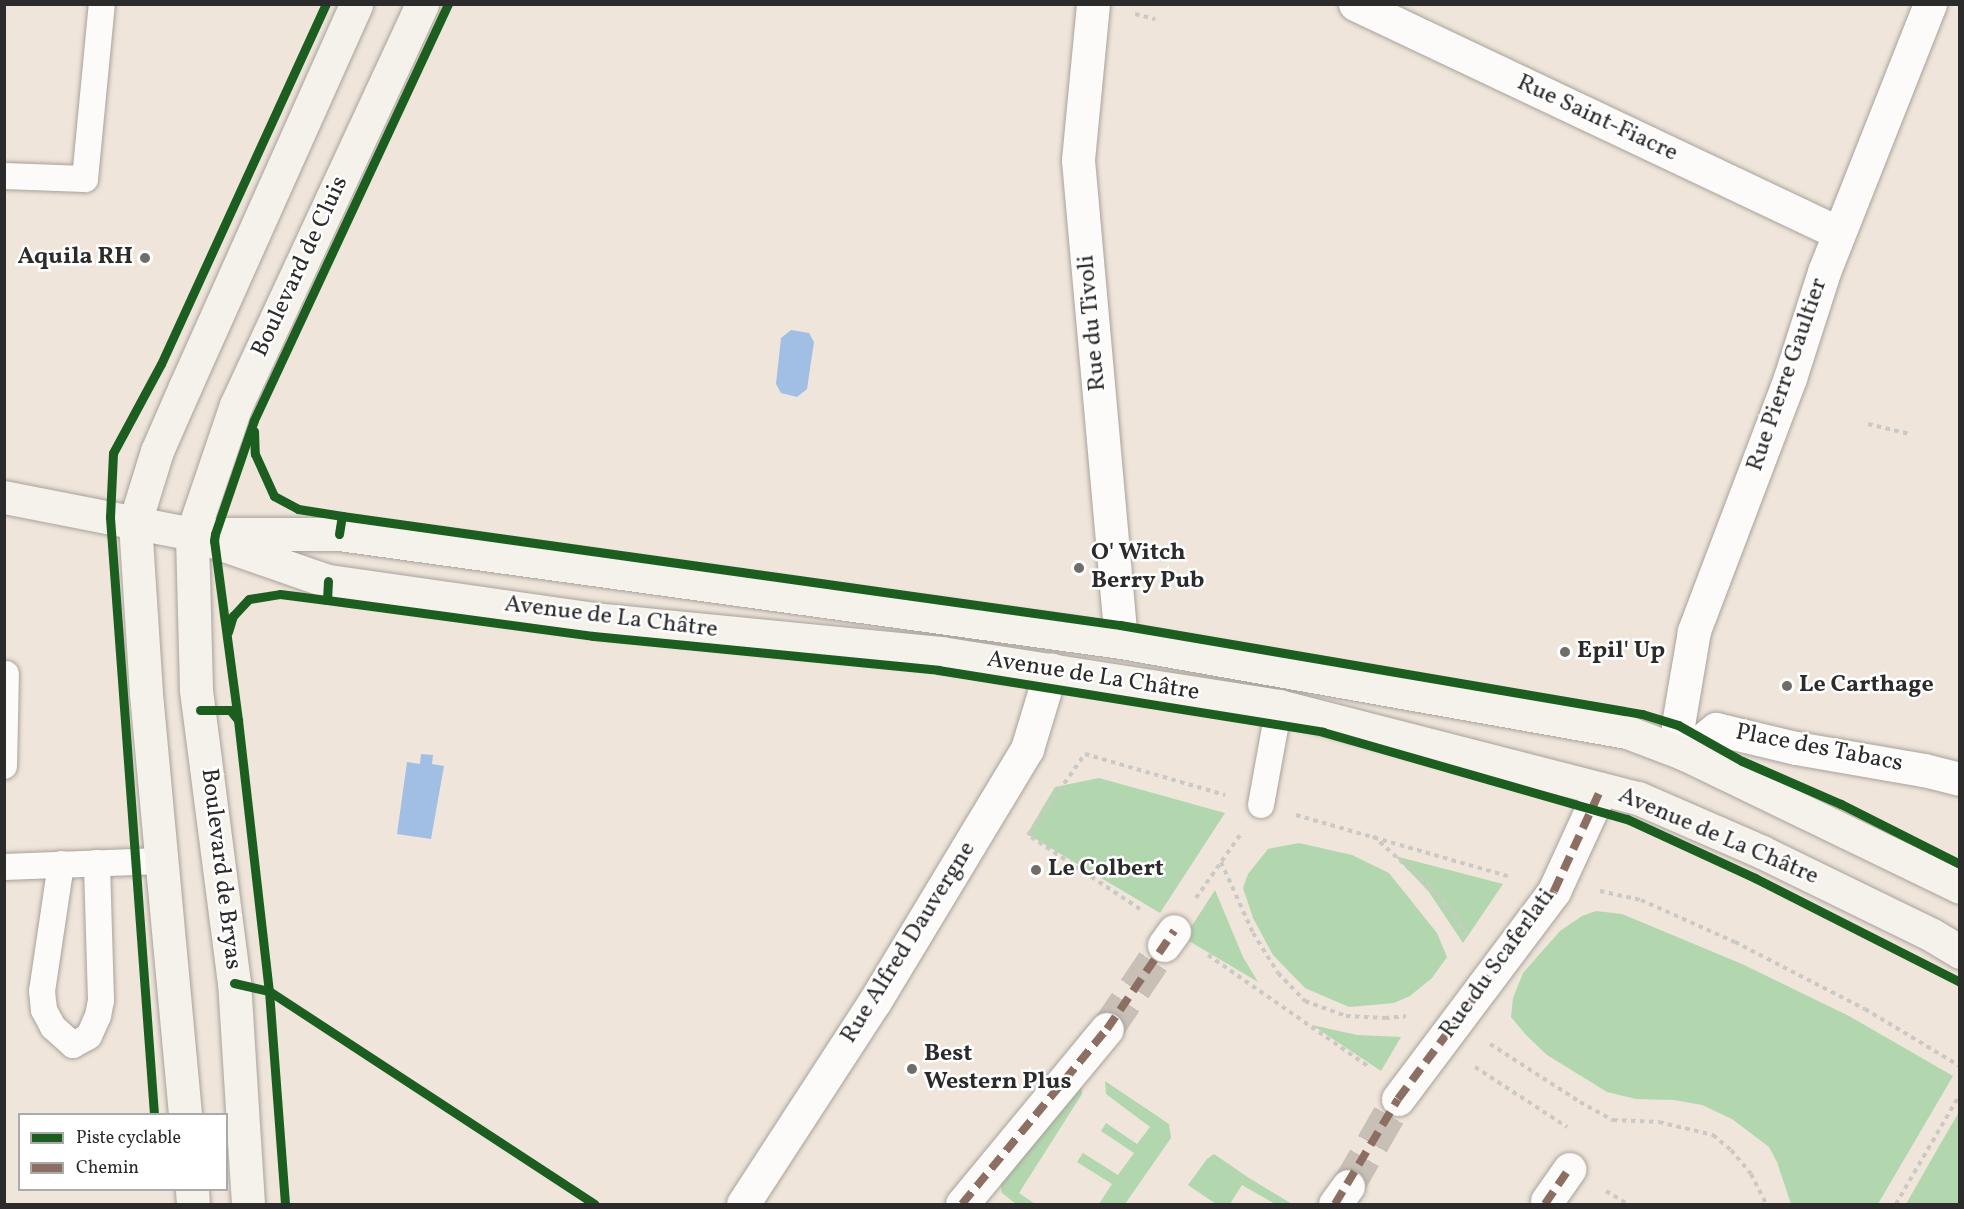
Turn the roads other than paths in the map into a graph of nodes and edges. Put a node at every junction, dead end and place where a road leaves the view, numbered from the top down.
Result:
1 (102, 4) edge
2 (356, 4) edge
3 (422, 4) edge
4 (1093, 4) edge
5 (1355, 4) edge
6 (1930, 4) edge
7 (4, 176) edge
8 (1839, 233) junction
9 (4, 497) edge
10 (135, 522) junction
11 (192, 534) junction
12 (1121, 642) junction
13 (1051, 670) junction
14 (6, 674) dead end
15 (1394, 691) junction
16 (1279, 706) junction
17 (1685, 754) junction
18 (4, 766) edge
19 (1959, 779) edge
20 (1601, 789) junction
21 (1261, 805) road end
22 (161, 861) junction
23 (97, 863) junction
24 (61, 864) junction
25 (4, 867) edge
26 (1959, 887) edge
27 (1959, 951) edge
28 (1107, 1029) tunnel mouth
29 (1401, 1095) tunnel mouth
30 (185, 1113) edge
31 (1569, 1169) dead end
32 (970, 1202) edge
33 (1547, 1202) dead end
34 (248, 1204) edge
35 (743, 1204) edge

1 - 7 lane
2 - 10 main road
3 - 11 main road, Boulevard de Cluis
4 - 12 street, Rue du Tivoli
5 - 8 street, Rue Saint-Fiacre
6 - 8 street, Rue Pierre Gaultier
8 - 17 street, Rue Pierre Gaultier
9 - 10 main road, Avenue de La Châtre
10 - 11 main road, Avenue de La Châtre
10 - 22 main road
11 - 12 main road, Avenue de La Châtre
11 - 13 main road, Avenue de La Châtre
11 - 34 main road, Boulevard de Bryas
12 - 15 main road, Avenue de La Châtre
13 - 15 main road
13 - 16 main road, Avenue de La Châtre
13 - 35 street, Rue Alfred Dauvergne
14 - 18 lane
15 - 17 main road, Avenue de La Châtre
16 - 20 main road, Avenue de La Châtre
16 - 21 lane
17 - 19 street, Place des Tabacs
17 - 26 main road, Avenue de La Châtre
20 - 27 main road, Avenue de La Châtre
20 - 29 street, Rue du Scaferlati
22 - 23 lane
22 - 30 main road
23 - 24 lane
23 - 24 lane
24 - 25 lane
28 - 32 street
31 - 33 street

